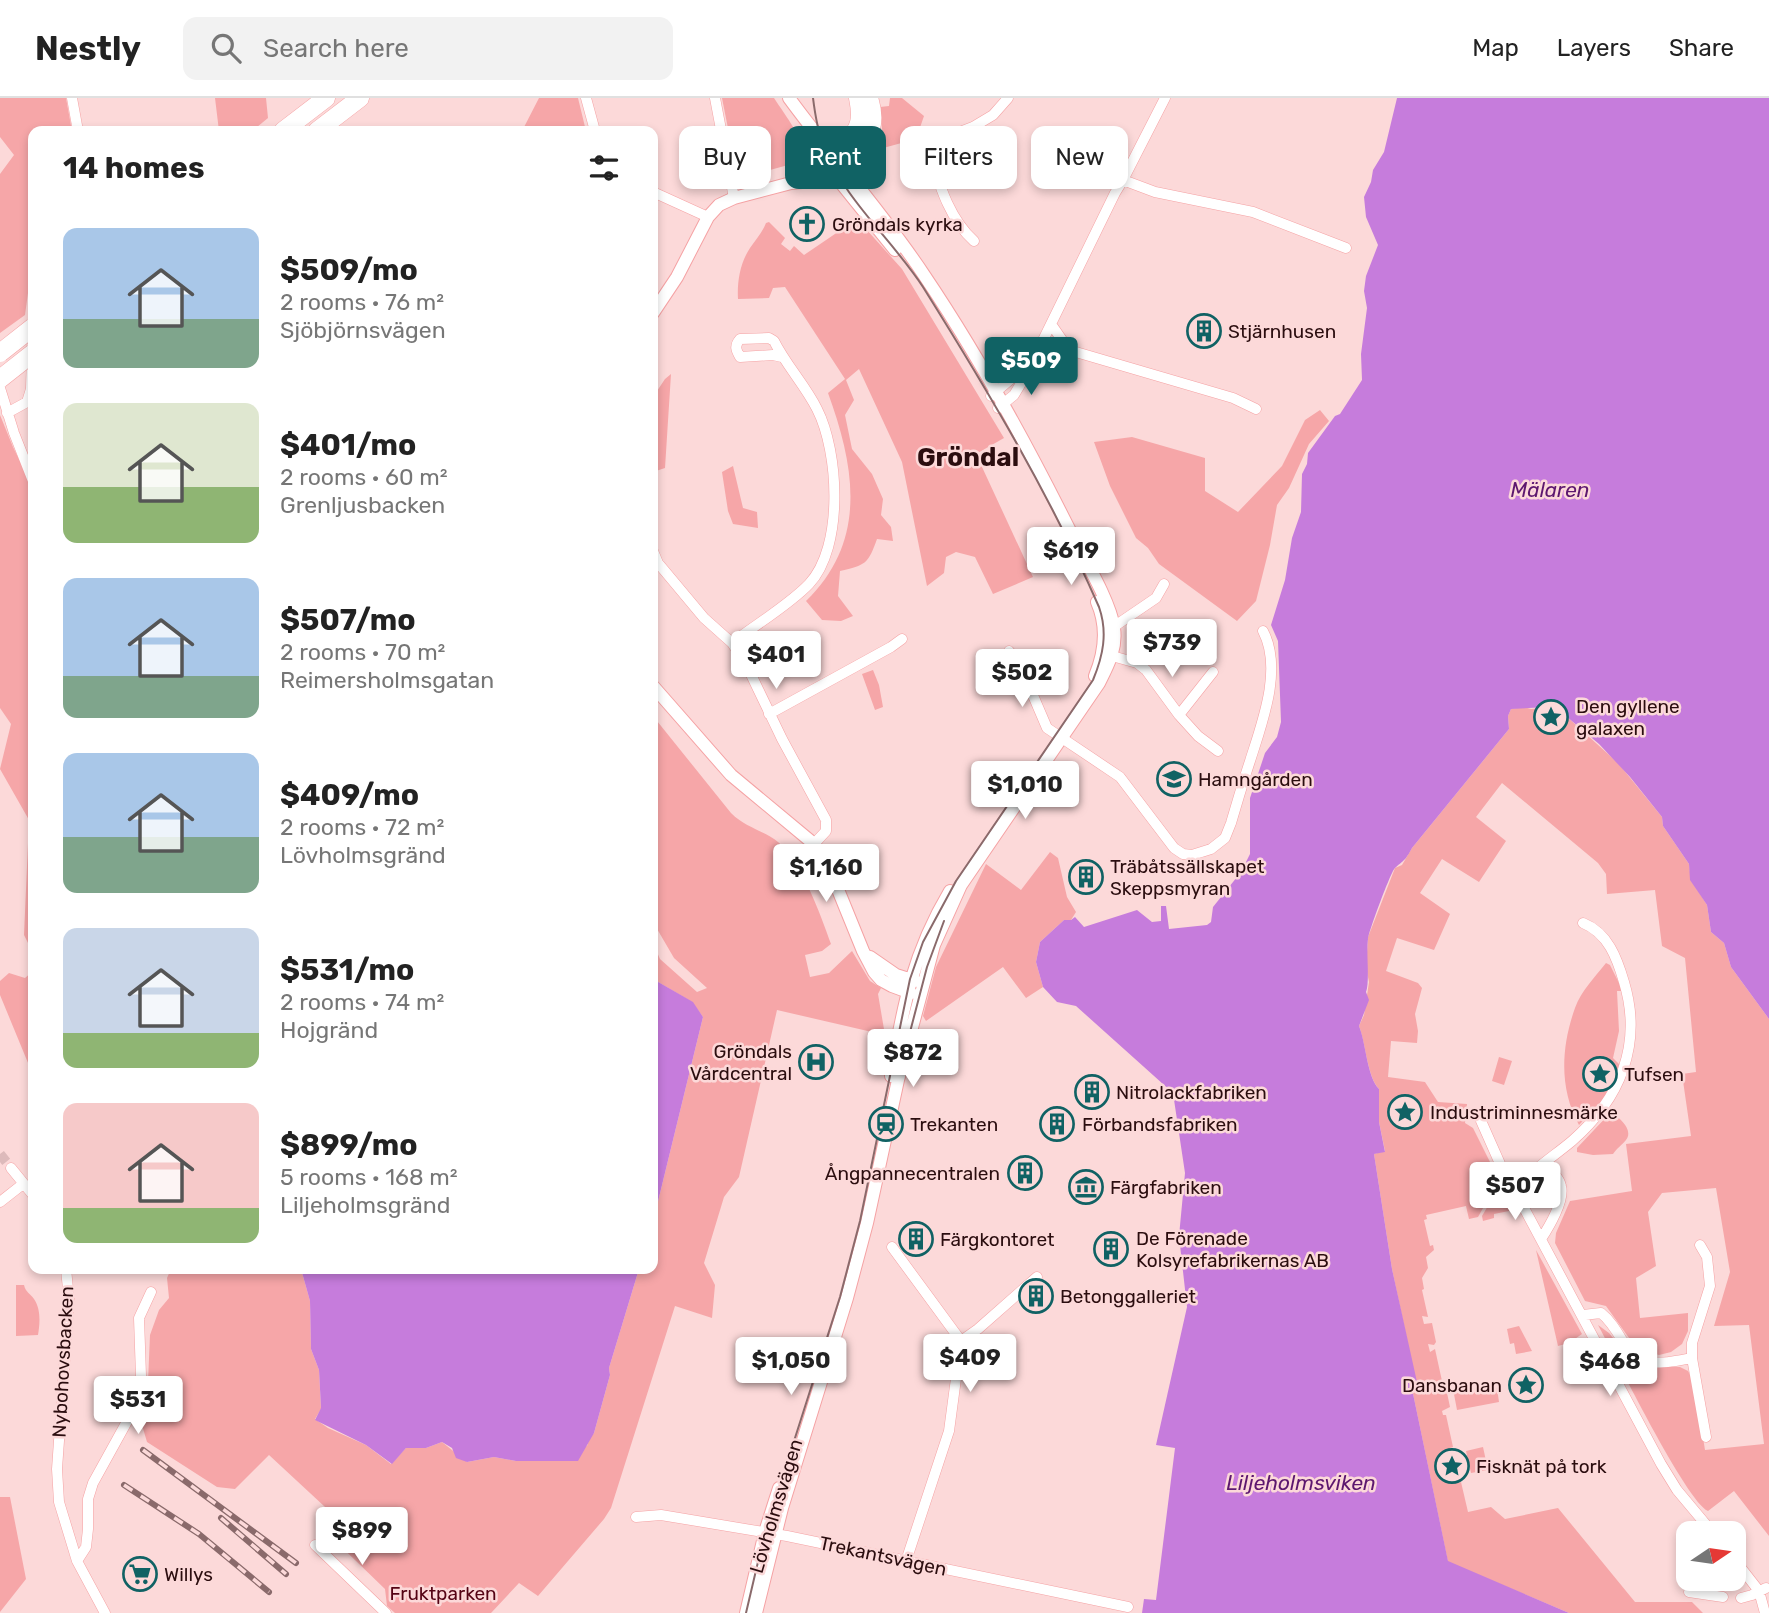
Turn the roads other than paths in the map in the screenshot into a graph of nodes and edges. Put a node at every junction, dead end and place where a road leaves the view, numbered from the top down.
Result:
1 (72, 98) edge
2 (326, 98) edge
3 (360, 98) edge
4 (586, 98) edge
5 (715, 98) edge
6 (789, 98) edge
7 (858, 98) edge
8 (869, 98) edge
9 (1008, 98) edge
10 (1165, 98) edge
11 (77, 126) edge
12 (290, 126) edge
13 (324, 126) edge
14 (594, 126) edge
15 (811, 126) edge
16 (859, 126) edge
17 (873, 126) edge
18 (1128, 170) edge
19 (1128, 182) edge
20 (785, 185) edge
21 (860, 189) edge
22 (1117, 189) edge
23 (658, 193) edge
24 (734, 198) junction
25 (708, 217) junction
26 (974, 241) dead end
27 (1346, 248) dead end
28 (658, 306) edge
29 (1051, 324) junction
30 (28, 330) edge
31 (1069, 350) junction
32 (0, 353) edge
33 (782, 357) dead end
34 (28, 358) edge
35 (1033, 360) junction
36 (0, 379) edge
37 (0, 388) edge
38 (993, 394) junction
39 (28, 399) edge
40 (1001, 406) junction
41 (1255, 409) dead end
42 (8, 413) junction
43 (28, 467) edge
44 (658, 563) edge
45 (1164, 584) dead end
46 (1109, 630) junction
47 (1263, 631) dead end
48 (902, 639) dead end
49 (732, 643) junction
50 (1009, 652) dead end
51 (1108, 655) junction
52 (1213, 672) dead end
53 (658, 692) edge
54 (769, 714) junction
55 (1179, 715) junction
56 (1059, 737) junction
57 (1218, 751) dead end
58 (814, 844) junction
59 (1583, 923) dead end
60 (914, 987) junction
61 (1478, 1114) dead end
62 (1542, 1165) junction
63 (11, 1168) tunnel mouth
64 (23, 1184) junction
65 (28, 1190) edge
66 (1515, 1191) junction
67 (0, 1202) edge
68 (1542, 1239) junction
69 (1700, 1244) dead end
70 (892, 1247) dead end
71 (67, 1274) edge
72 (1037, 1278) dead end
73 (151, 1292) dead end
74 (1583, 1315) junction
75 (961, 1340) junction
76 (1692, 1358) junction
77 (1706, 1437) dead end
78 (636, 1517) dead end
79 (1703, 1521) edge
80 (770, 1533) junction
81 (315, 1545) dead end
82 (77, 1561) junction
83 (906, 1561) junction
84 (1746, 1572) edge
85 (1762, 1590) junction
86 (1689, 1592) dead end
87 (1723, 1597) dead end
88 (1741, 1598) dead end
89 (1099, 1602) junction
90 (1128, 1607) dead end
91 (105, 1613) edge
92 (386, 1613) edge
93 (746, 1613) edge
94 (756, 1613) edge
95 (1097, 1613) edge
96 (1765, 1613) edge

1 - 11 street
2 - 12 highway
3 - 13 highway
4 - 14 street
5 - 24 street
6 - 15 street
7 - 16 highway
8 - 17 highway
9 - 26 street
10 - 18 street
19 - 27 street
20 - 24 street
21 - 38 street
22 - 29 street
23 - 25 street
24 - 25 street
25 - 28 street
29 - 31 street
29 - 35 street
30 - 32 highway, bridge
31 - 35 street
31 - 41 street
33 - 49 street
34 - 36 highway, bridge
35 - 38 street
35 - 40 street
37 - 42 street
38 - 40 street
39 - 42 street
40 - 46 street
42 - 43 street
44 - 49 street
45 - 46 street
46 - 51 street
47 - 56 street
48 - 54 street
49 - 54 street
50 - 56 street
51 - 55 street
51 - 56 street, Lövholmsvägen
52 - 55 street
53 - 58 street
54 - 58 street
55 - 57 street
56 - 60 street, Lövholmsvägen
58 - 60 street
59 - 62 street
60 - 80 street, Lövholmsvägen
61 - 66 street
62 - 66 street
62 - 68 street
63 - 64 street
64 - 65 street
64 - 67 street
66 - 68 street
68 - 74 street
69 - 76 street
70 - 75 street
71 - 82 street, Nybohovsbacken
72 - 75 street
73 - 82 street
74 - 76 street
74 - 79 street
75 - 83 street
76 - 77 street
78 - 80 street, Trekantsvägen
80 - 83 street, Trekantsvägen
80 - 93 street, Lövholmsvägen
80 - 94 street, Lövholmsvägen
81 - 92 street
82 - 91 street, Nybohovsbacken
83 - 89 street, Trekantsvägen
84 - 85 street
85 - 88 street
85 - 96 street
86 - 87 street
89 - 90 street, Trekantsvägen
89 - 95 street

